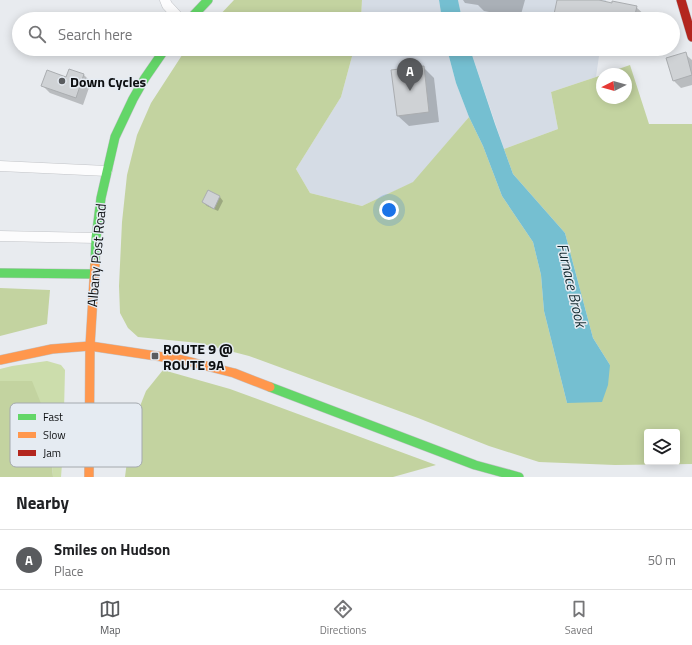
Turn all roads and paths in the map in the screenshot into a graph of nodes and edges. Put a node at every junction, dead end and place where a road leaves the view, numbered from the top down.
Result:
1 (164, 0) edge
2 (208, 0) edge
3 (680, 0) edge
4 (174, 12) edge
5 (197, 12) edge
6 (692, 37) edge
7 (160, 56) edge
8 (0, 166) edge
9 (107, 171) junction
10 (0, 236) edge
11 (96, 238) junction
12 (0, 273) edge
13 (94, 274) junction
14 (90, 346) junction
15 (0, 360) edge
16 (90, 403) edge
17 (89, 467) edge
18 (89, 477) edge
19 (519, 477) edge

1 - 4 lane
2 - 5 main road
3 - 6 main road
7 - 9 main road, Albany Post Road
8 - 9 lane
9 - 11 main road, Albany Post Road
10 - 11 lane
11 - 13 main road, Albany Post Road
12 - 13 main road
13 - 14 main road, Albany Post Road
14 - 15 main road
14 - 16 main road, Albany Post Road
14 - 19 main road
17 - 18 main road, Albany Post Road

